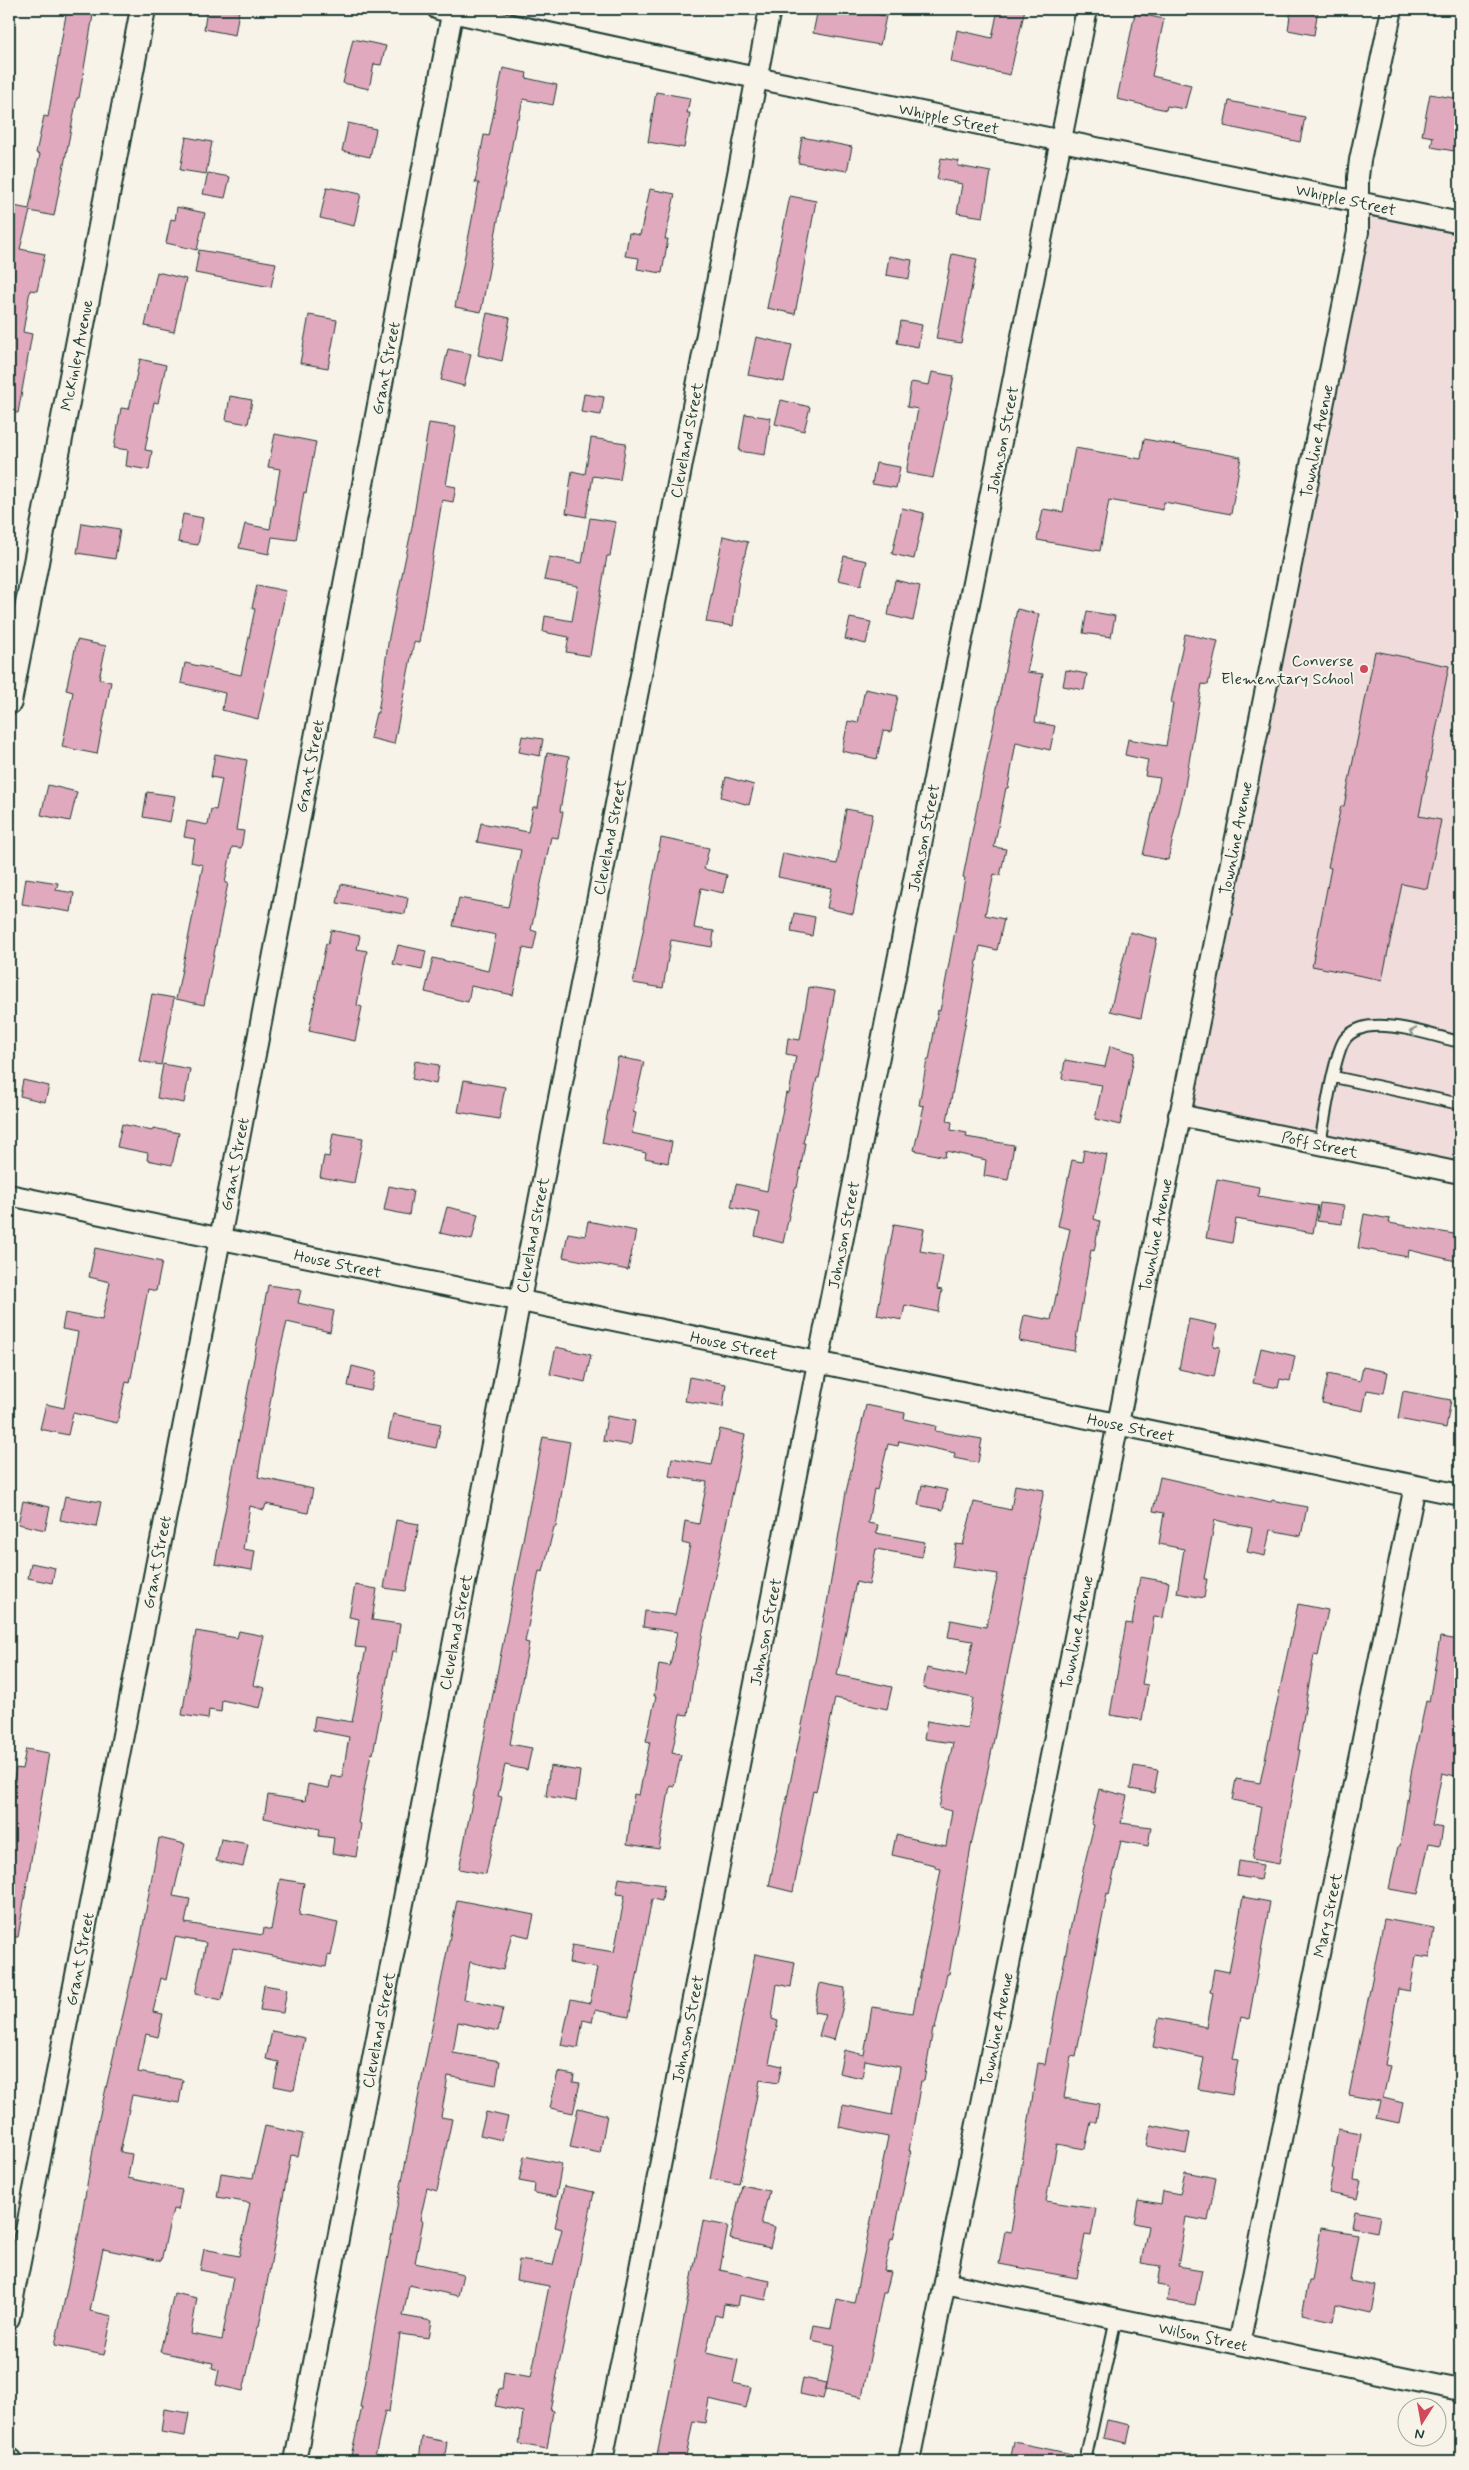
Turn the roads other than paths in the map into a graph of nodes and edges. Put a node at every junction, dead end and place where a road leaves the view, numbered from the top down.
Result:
1 (143, 9) edge
2 (770, 9) edge
3 (1087, 9) edge
4 (1392, 9) edge
5 (448, 10) edge
6 (756, 78) junction
7 (1062, 142) junction
8 (1359, 202) junction
9 (1460, 223) edge
10 (9, 702) edge
11 (1460, 1042) edge
12 (1334, 1077) junction
13 (1460, 1104) edge
14 (1179, 1115) junction
15 (1320, 1144) junction
16 (1460, 1173) edge
17 (9, 1195) edge
18 (220, 1239) junction
19 (519, 1301) junction
20 (818, 1362) junction
21 (1118, 1424) junction
22 (1415, 1486) junction
23 (1460, 1496) edge
24 (945, 2283) junction
25 (9, 2318) edge
26 (1116, 2318) junction
27 (1239, 2344) junction
28 (1460, 2390) edge
29 (295, 2461) edge
30 (602, 2461) edge
31 (909, 2461) edge
32 (1086, 2461) edge

1 - 10 street, McKinley Avenue
2 - 6 street, Cleveland Street
3 - 7 street, Johnson Street
4 - 8 street, Townline Avenue
5 - 6 street, Whipple Street
5 - 18 street, Grant Street
6 - 7 street, Whipple Street
6 - 19 street, Cleveland Street
7 - 8 street, Whipple Street
7 - 20 street, Johnson Street
8 - 9 street, Whipple Street
8 - 14 street, Townline Avenue
11 -> 12 lane
12 - 13 lane
12 - 15 lane
14 - 15 street, Poff Street
14 - 21 street, Townline Avenue
15 - 16 street, Poff Street
17 - 18 street, House Street
18 - 19 street, House Street
18 - 25 street, Grant Street
19 - 20 street, House Street
19 - 29 street, Cleveland Street
20 - 21 street, House Street
20 - 30 street, Johnson Street
21 - 22 street, House Street
21 - 24 street, Townline Avenue
22 - 23 street, House Street
22 - 27 street, Mary Street
24 - 26 street, Wilson Street
24 - 31 street, Townline Avenue
26 - 27 street, Wilson Street
26 - 32 lane
27 - 28 street, Wilson Street

